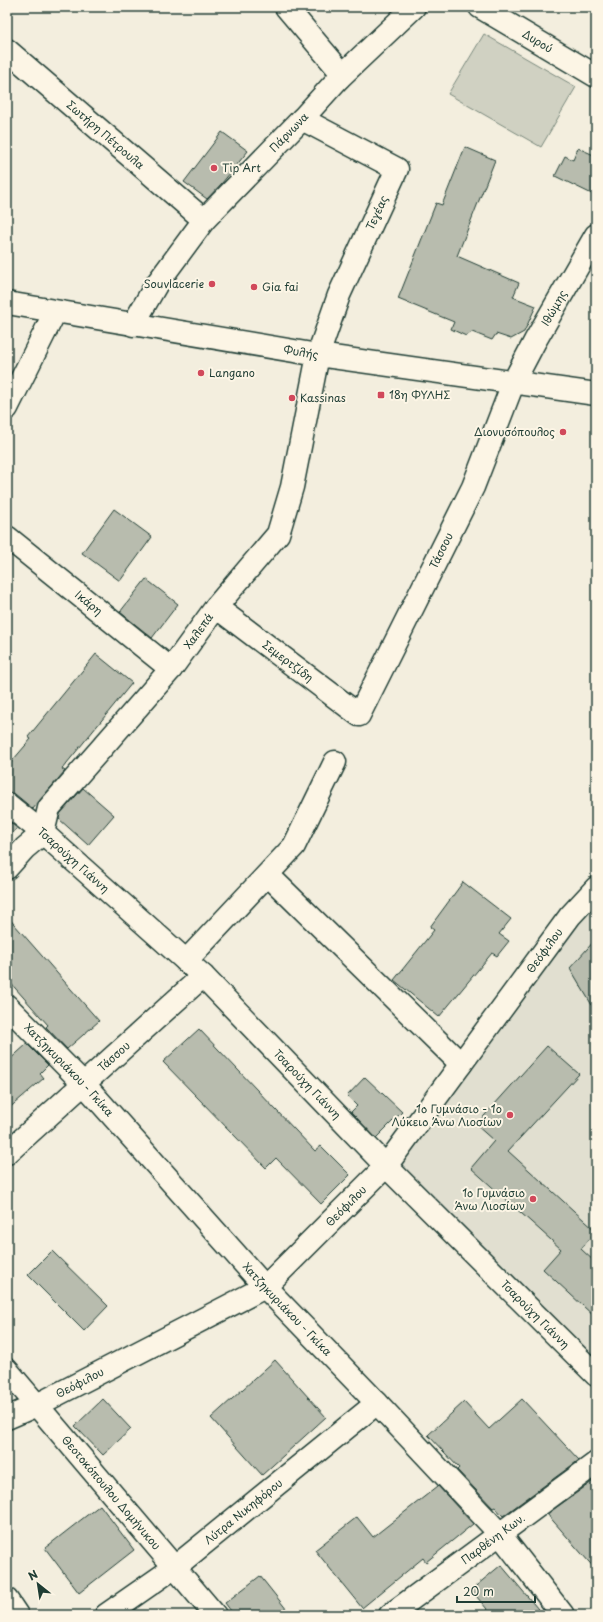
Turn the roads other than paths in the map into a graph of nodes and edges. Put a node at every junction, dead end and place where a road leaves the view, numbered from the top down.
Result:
1 (286, 7) edge
2 (414, 7) edge
3 (480, 7) edge
4 (7, 50) edge
5 (596, 76) edge
6 (339, 78) junction
7 (302, 119) junction
8 (204, 220) junction
9 (596, 235) edge
10 (7, 303) edge
11 (55, 312) junction
12 (133, 325) junction
13 (318, 355) junction
14 (514, 382) junction
15 (596, 394) edge
16 (7, 408) edge
17 (7, 537) edge
18 (216, 607) junction
19 (171, 669) junction
20 (359, 715) joint
21 (335, 762) dead end
22 (7, 804) edge
23 (43, 834) junction
24 (7, 868) edge
25 (268, 875) junction
26 (596, 888) edge
27 (186, 961) junction
28 (203, 976) junction
29 (7, 1006) edge
30 (461, 1064) junction
31 (84, 1084) junction
32 (7, 1153) edge
33 (386, 1166) junction
34 (265, 1287) junction
35 (7, 1370) edge
36 (596, 1375) edge
37 (377, 1403) junction
38 (38, 1405) junction
39 (7, 1418) edge
40 (596, 1463) edge
41 (499, 1533) junction
42 (175, 1567) junction
43 (7, 1600) edge
44 (18, 1615) edge
45 (106, 1615) edge
46 (216, 1615) edge
47 (390, 1615) edge
48 (564, 1615) edge

1 - 6 street
2 - 6 street, Πάρνωνα
3 - 5 street, Δυρού
4 - 8 street, Σωτήρη Πέτρουλα
6 - 7 street, Πάρνωνα
7 - 8 street, Πάρνωνα
7 - 13 street, Τεγέας
8 - 12 street, Πάρνωνα
9 - 14 street, Ιθώμης
10 - 11 street, Φυλής
11 - 12 street, Φυλής
11 - 16 street
12 - 13 street, Φυλής
13 - 14 street, Φυλής
13 - 18 street, Χαλεπά
14 - 15 street, Φυλής
14 - 20 street, Τάσσου
17 - 19 street, Ικάρη
18 - 19 street, Χαλεπά
18 - 20 street, Σεμερτζίδη
19 - 23 street, Χαλεπά
21 - 25 street
22 - 23 street, Τσαρούχη Γιάννη
23 - 24 street
23 - 27 street, Τσαρούχη Γιάννη
25 - 27 street
25 - 30 street
26 - 30 street, Θεόφιλου
27 - 28 street, Τσαρούχη Γιάννη
28 - 31 street, Τάσσου
28 - 33 street, Τσαρούχη Γιάννη
29 - 31 street, Χατζηκυριάκου - Γκίκα
30 - 33 street, Θεόφιλου
31 - 32 street, Τάσσου
31 - 34 street, Χατζηκυριάκου - Γκίκα
33 - 34 street, Θεόφιλου
33 - 36 street, Τσαρούχη Γιάννη
34 - 37 street, Χατζηκυριάκου - Γκίκα
34 - 38 street, Θεόφιλου
35 - 38 street, Θεοτοκόπουλου Δομήνικου
37 - 41 street, Χατζηκυριάκου - Γκίκα
37 - 42 street, Λύτρα Νικηφόρου
38 - 39 street, Θεόφιλου
38 - 42 street, Θεοτοκόπουλου Δομήνικου
40 - 41 street, Παρθένη Κων.
41 - 47 street, Παρθένη Κων.
41 - 48 street, Χατζηκυριάκου - Γκίκα
42 - 45 street, Λύτρα Νικηφόρου
42 - 46 street, Θεοτοκόπουλου Δομήνικου
43 - 44 street

